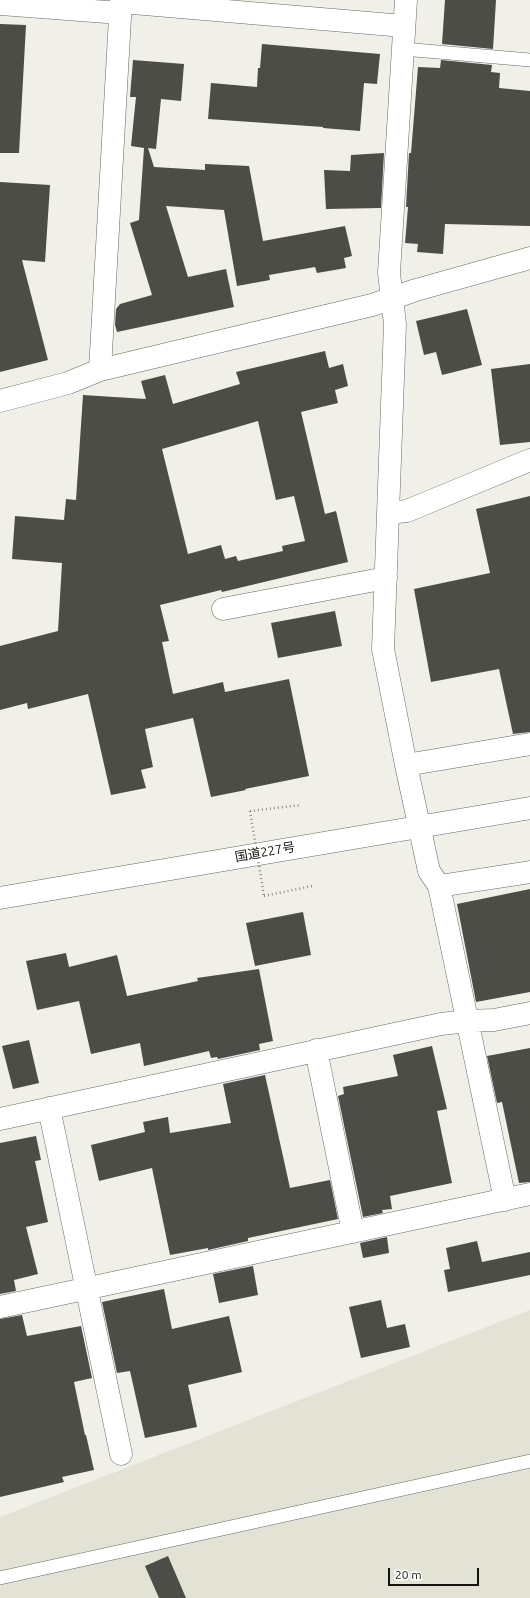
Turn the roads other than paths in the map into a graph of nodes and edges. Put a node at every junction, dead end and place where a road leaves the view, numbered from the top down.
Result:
1 (406, 0) edge
2 (0, 4) edge
3 (121, 5) edge
4 (404, 26) junction
5 (403, 49) junction
6 (530, 60) edge
7 (530, 258) edge
8 (393, 298) junction
9 (100, 370) junction
10 (0, 401) edge
11 (530, 460) edge
12 (388, 513) junction
13 (386, 578) junction
14 (223, 609) dead end
15 (530, 744) edge
16 (406, 765) junction
17 (530, 808) edge
18 (420, 826) junction
19 (530, 872) edge
20 (439, 886) junction
21 (0, 898) edge
22 (530, 1013) edge
23 (468, 1021) junction
24 (316, 1050) junction
25 (50, 1108) junction
26 (0, 1119) edge
27 (530, 1194) edge
28 (505, 1200) junction
29 (353, 1232) junction
30 (86, 1289) junction
31 (0, 1307) edge
32 (121, 1454) dead end
33 (530, 1461) edge
34 (0, 1578) edge

1 - 4 main road
2 - 3 main road
3 - 4 main road
3 - 9 main road
4 - 5 main road
5 - 6 lane
5 - 8 main road
7 - 8 main road
8 - 9 main road
8 - 12 main road
9 - 10 main road
11 - 12 main road
12 - 13 main road
13 - 14 main road
13 - 16 main road
15 - 16 main road
16 - 18 main road
17 - 18 main road, 国道227号
18 - 20 main road
18 - 21 main road, 国道227号
19 - 20 main road
20 - 23 main road
22 - 23 main road
23 - 24 main road
23 - 28 main road
24 - 25 main road
24 - 29 main road
25 - 26 main road
25 - 30 main road
27 - 28 main road
28 - 29 main road
29 - 30 main road
30 - 31 main road
30 - 32 main road
33 - 34 lane

